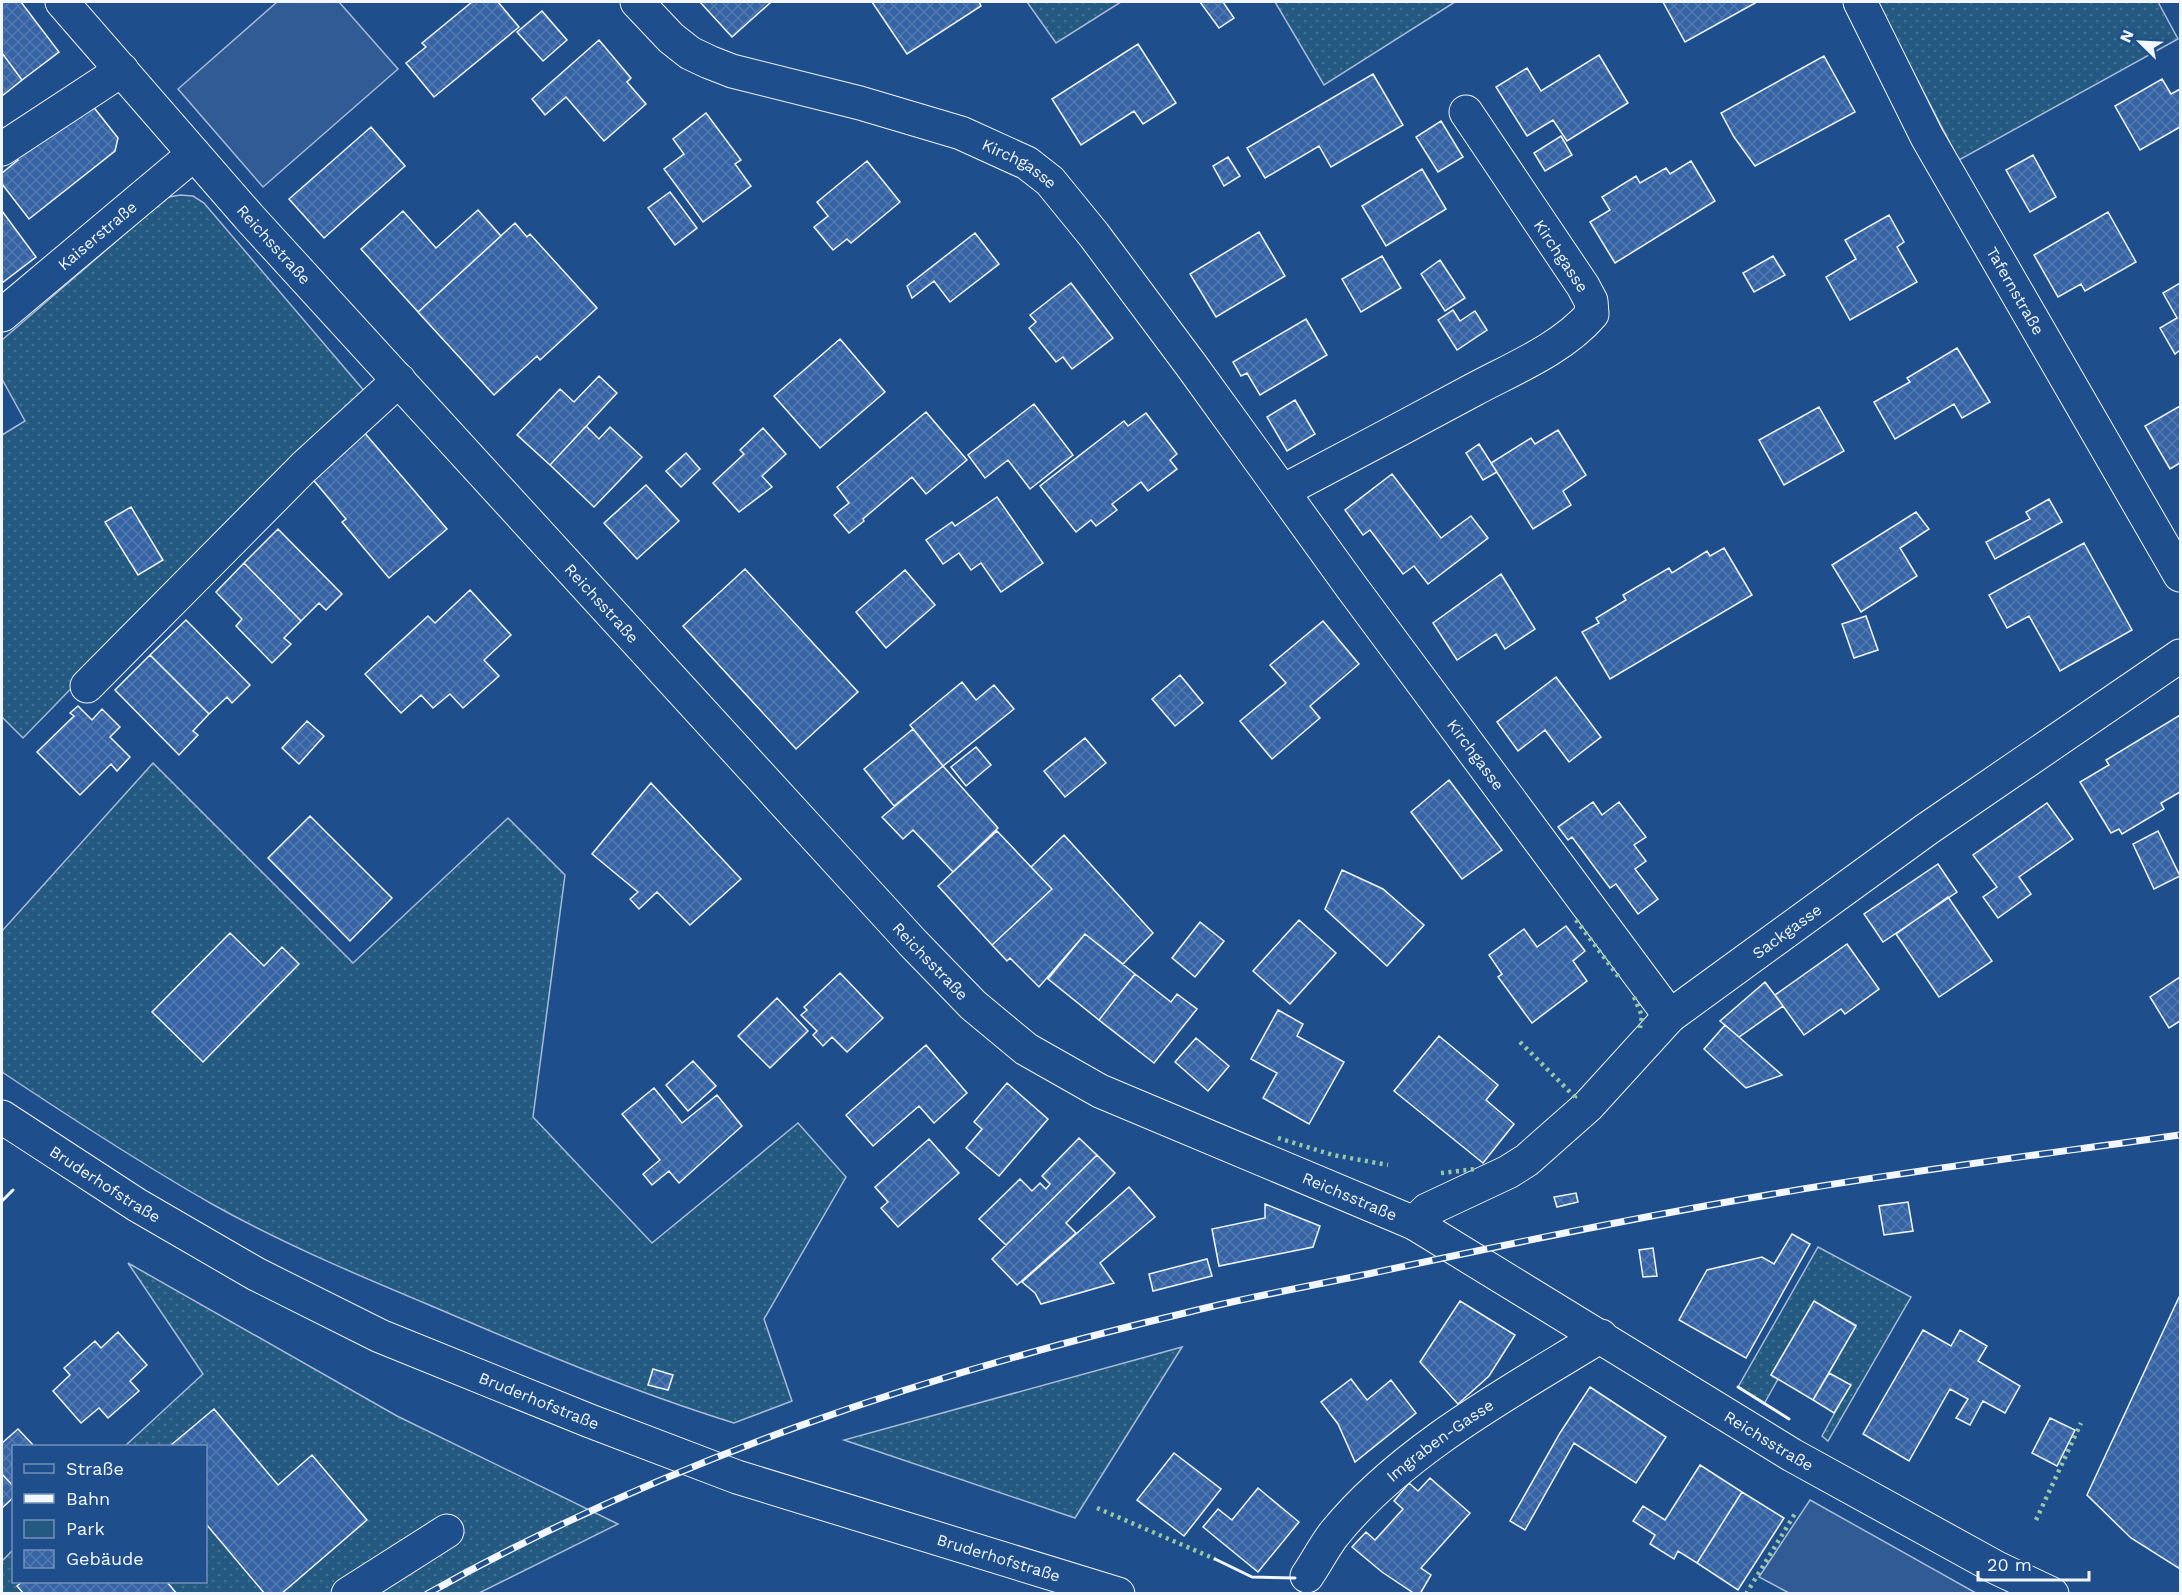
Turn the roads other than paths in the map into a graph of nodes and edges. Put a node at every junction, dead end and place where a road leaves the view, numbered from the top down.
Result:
1 (62, 2) edge
2 (637, 2) edge
3 (1860, 2) edge
4 (122, 70) junction
5 (1466, 112) dead end
6 (2, 149) edge
7 (195, 154) junction
8 (2, 315) edge
9 (399, 380) junction
10 (1283, 492) junction
11 (2181, 574) edge
12 (2181, 656) edge
13 (87, 686) dead end
14 (1670, 1016) junction
15 (2, 1117) edge
16 (1414, 1223) junction
17 (1601, 1336) junction
18 (447, 1531) dead end
19 (1307, 1576) dead end
20 (348, 1593) edge
21 (1118, 1593) edge
22 (2052, 1593) edge

1 - 4 street, Reichsstraße
2 - 10 street, Kirchgasse
3 - 11 street, Tafernstraße
4 - 6 street
4 - 7 street, Reichsstraße
5 - 10 street, Kirchgasse
7 - 8 street, Kaiserstraße
7 - 9 street, Reichsstraße
9 - 13 street
9 - 16 street, Reichsstraße
10 - 14 street, Kirchgasse
12 - 14 street, Sackgasse
14 - 16 street, Sackgasse
15 - 21 street, Bruderhofstraße
16 - 17 street, Reichsstraße
17 - 19 street, Imgraben-Gasse
17 - 22 street, Reichsstraße
18 - 20 street

